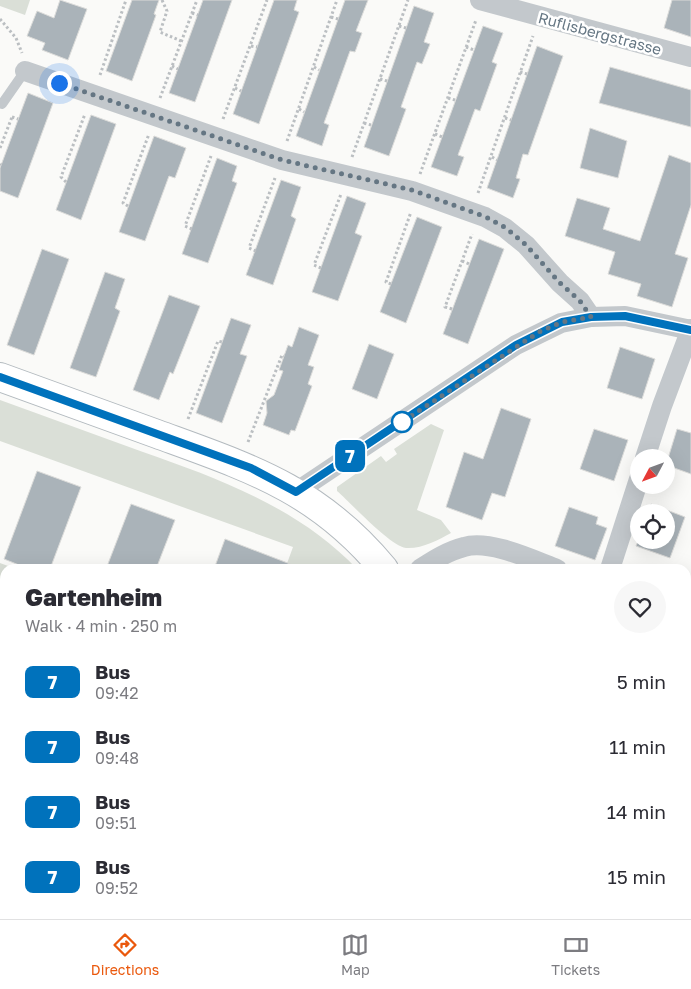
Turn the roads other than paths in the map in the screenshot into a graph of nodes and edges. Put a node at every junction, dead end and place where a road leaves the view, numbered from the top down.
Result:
1 (481, 0) edge
2 (691, 57) edge
3 (25, 71) joint
4 (2, 104) dead end
5 (591, 317) junction
6 (691, 330) edge
7 (0, 377) edge
8 (648, 449) edge
9 (296, 492) junction
10 (634, 494) edge
11 (379, 564) edge
12 (428, 564) edge
13 (543, 564) edge
14 (612, 564) edge

1 - 2 street, Ruflisbergstrasse
3 - 4 lane
3 - 5 street
5 - 6 street
5 - 9 street
6 - 8 street
7 - 9 street
9 - 11 street
10 - 14 street
12 - 13 street

